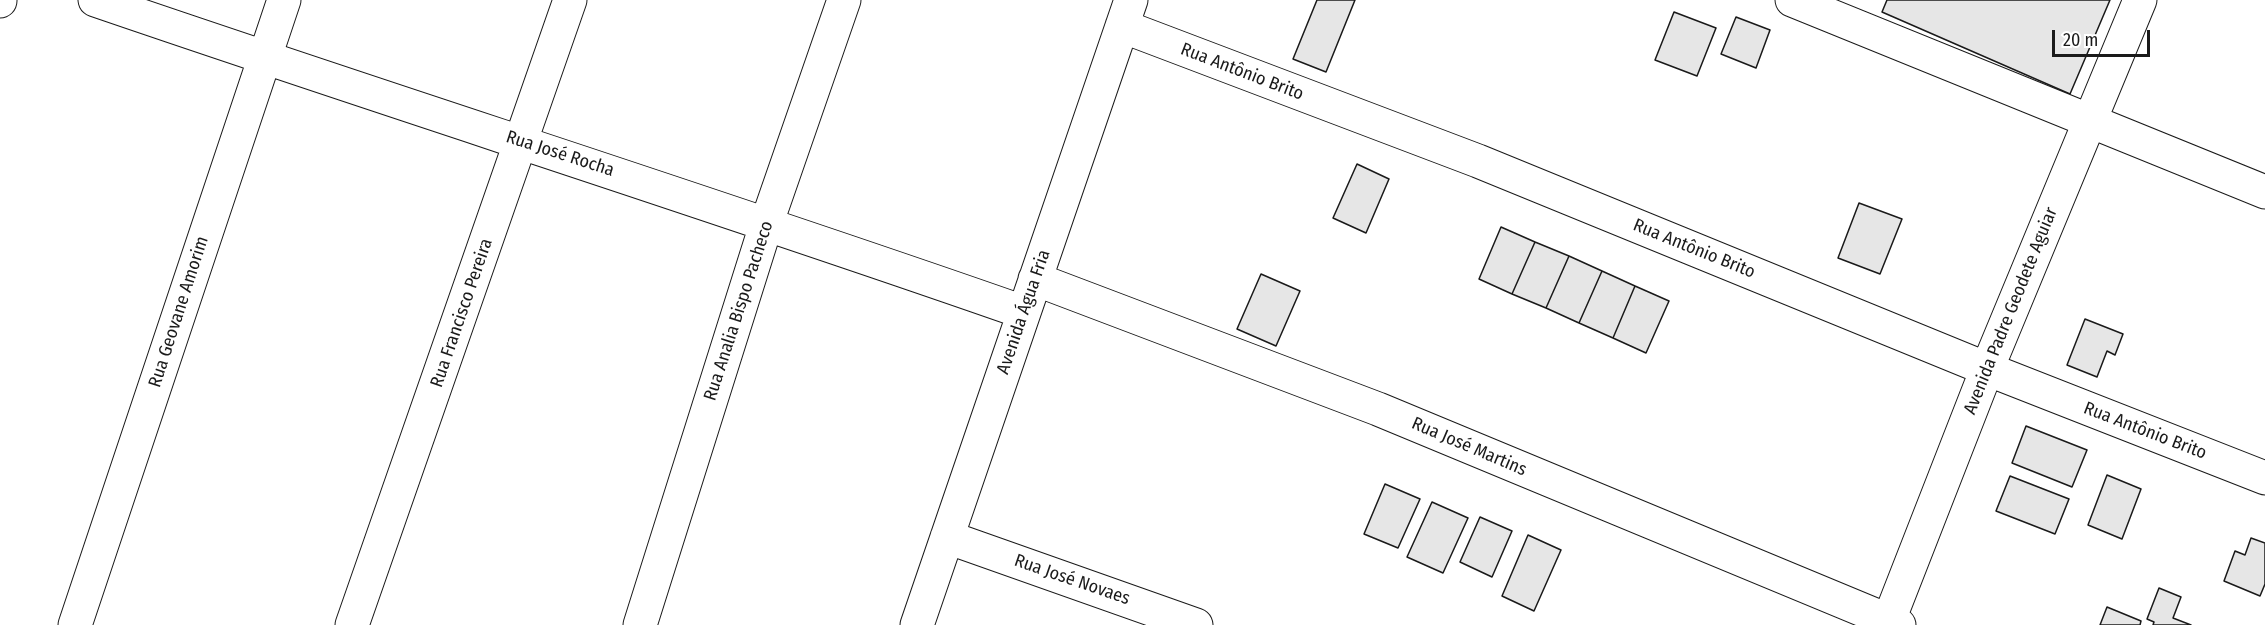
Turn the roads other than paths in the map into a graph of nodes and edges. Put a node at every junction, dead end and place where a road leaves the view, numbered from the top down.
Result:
1 (95, 0) edge
2 (284, 0) edge
3 (570, 0) edge
4 (844, 0) edge
5 (1792, 0) edge
6 (2140, 0) edge
7 (1126, 13) edge
8 (264, 58) junction
9 (2088, 120) junction
10 (522, 141) junction
11 (2265, 192) edge
12 (767, 222) junction
13 (1035, 279) junction
14 (1023, 312) junction
15 (1987, 369) junction
16 (2265, 478) edge
17 (947, 537) junction
18 (1891, 624) edge
19 (75, 625) edge
20 (352, 625) edge
21 (640, 625) edge
22 (917, 625) edge
23 (1196, 625) edge

1 - 8 street, Rua José Rocha
2 - 8 street, Rua Geovane Amorim
3 - 10 street, Rua Francisco Pereira
4 - 12 street, Rua Analia Bispo Pacheco
5 - 9 street
6 - 9 street, Avenida Padre Geodete Aguiar
7 - 13 street, Avenida Água Fria
7 - 15 street, Rua Antônio Brito
8 - 10 street, Rua José Rocha
8 - 19 street, Rua Geovane Amorim
9 - 11 street
9 - 15 street, Avenida Padre Geodete Aguiar
10 - 12 street, Rua José Rocha
10 - 20 street, Rua Francisco Pereira
12 - 14 street, Rua José Rocha
12 - 21 street, Rua Analia Bispo Pacheco
13 - 14 street, Avenida Água Fria
13 - 18 street, Rua José Martins
14 - 17 street, Avenida Água Fria
15 - 16 street, Rua Antônio Brito
15 - 18 street, Avenida Padre Geodete Aguiar
17 - 22 street, Avenida Água Fria
17 - 23 street, Rua José Novaes

